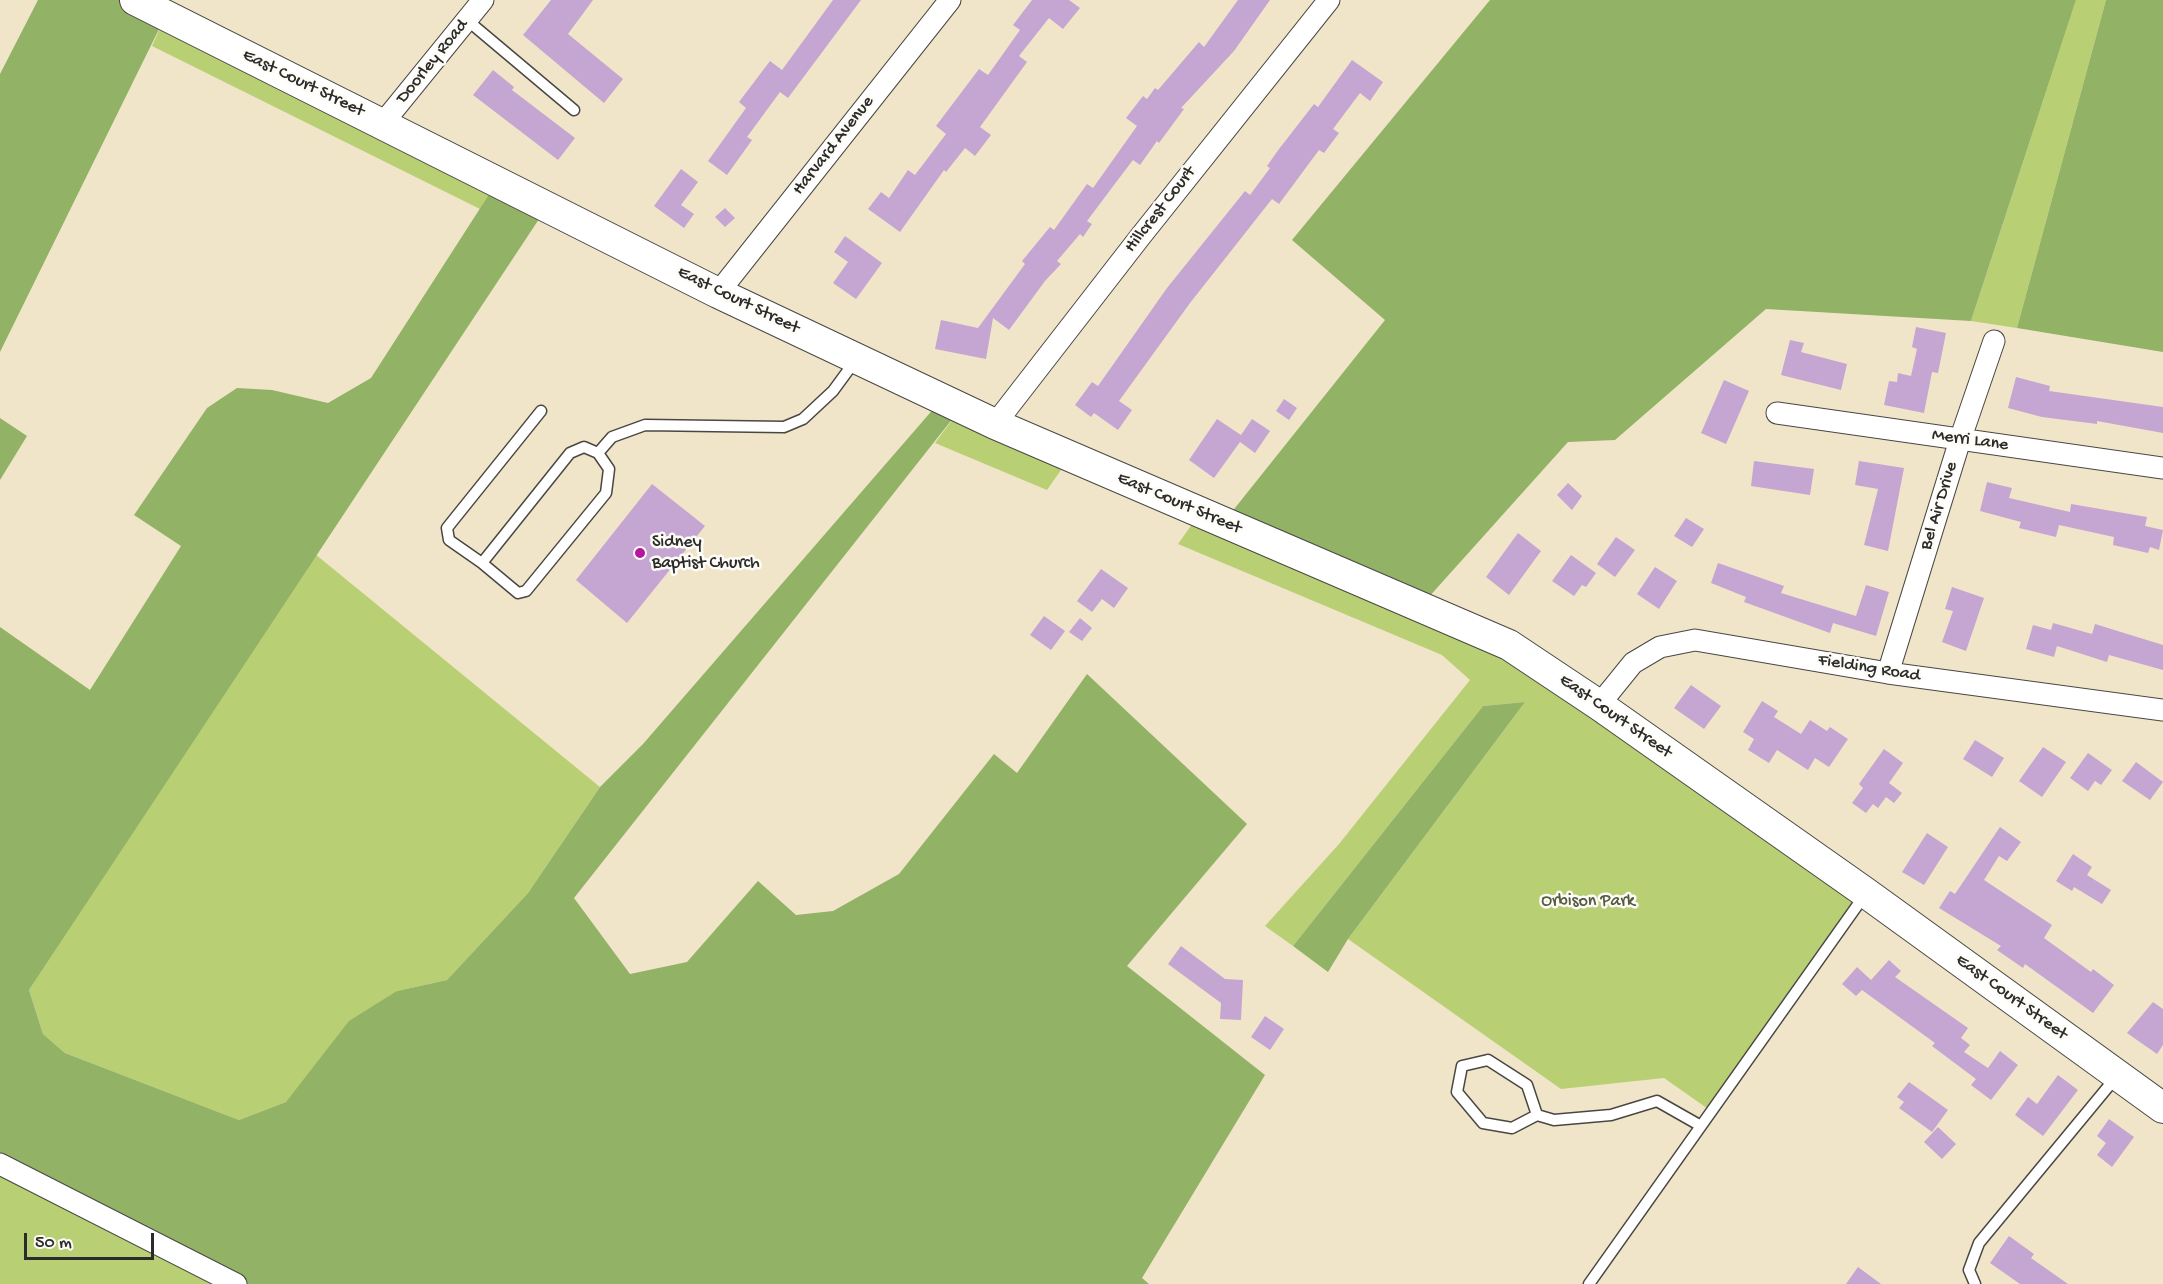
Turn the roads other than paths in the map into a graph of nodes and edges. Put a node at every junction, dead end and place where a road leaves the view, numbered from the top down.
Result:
1 (135, 0) edge
2 (483, 0) edge
3 (950, 0) edge
4 (1329, 0) edge
5 (467, 20) junction
6 (573, 110) dead end
7 (383, 123) junction
8 (718, 292) junction
9 (1994, 341) dead end
10 (857, 358) junction
11 (541, 411) dead end
12 (1777, 413) dead end
13 (995, 424) junction
14 (1960, 440) junction
15 (598, 453) junction
16 (2163, 468) edge
17 (482, 563) junction
18 (1888, 673) junction
19 (1599, 705) junction
20 (2163, 710) edge
21 (1866, 893) junction
22 (2118, 1075) junction
23 (2163, 1108) edge
24 (1537, 1115) junction
25 (1701, 1126) junction
26 (0, 1164) edge
27 (236, 1284) edge
28 (1590, 1284) edge
29 (1975, 1284) edge

1 - 7 main road, East Court Street
2 - 5 street, Doorley Road
3 - 8 street, Harvard Avenue
4 - 13 street, Hillcrest Court
5 - 6 lane
5 - 7 street, Doorley Road
7 - 8 main road, East Court Street
8 - 10 main road, East Court Street
9 - 14 street, Bel Air Drive
10 - 13 main road, East Court Street
10 - 15 lane
11 - 17 lane
12 - 14 street, Merri Lane
13 - 19 main road, East Court Street
14 - 16 street, Merri Lane
14 - 18 street, Bel Air Drive
15 - 17 lane
15 - 17 lane
18 - 19 street, Fielding Road
18 - 20 street, Fielding Road
19 - 21 main road, East Court Street
21 - 22 main road, East Court Street
21 - 25 lane
22 - 23 main road, East Court Street
22 - 29 lane
24 - 24 lane
24 - 25 lane
25 - 28 lane
26 - 27 street

